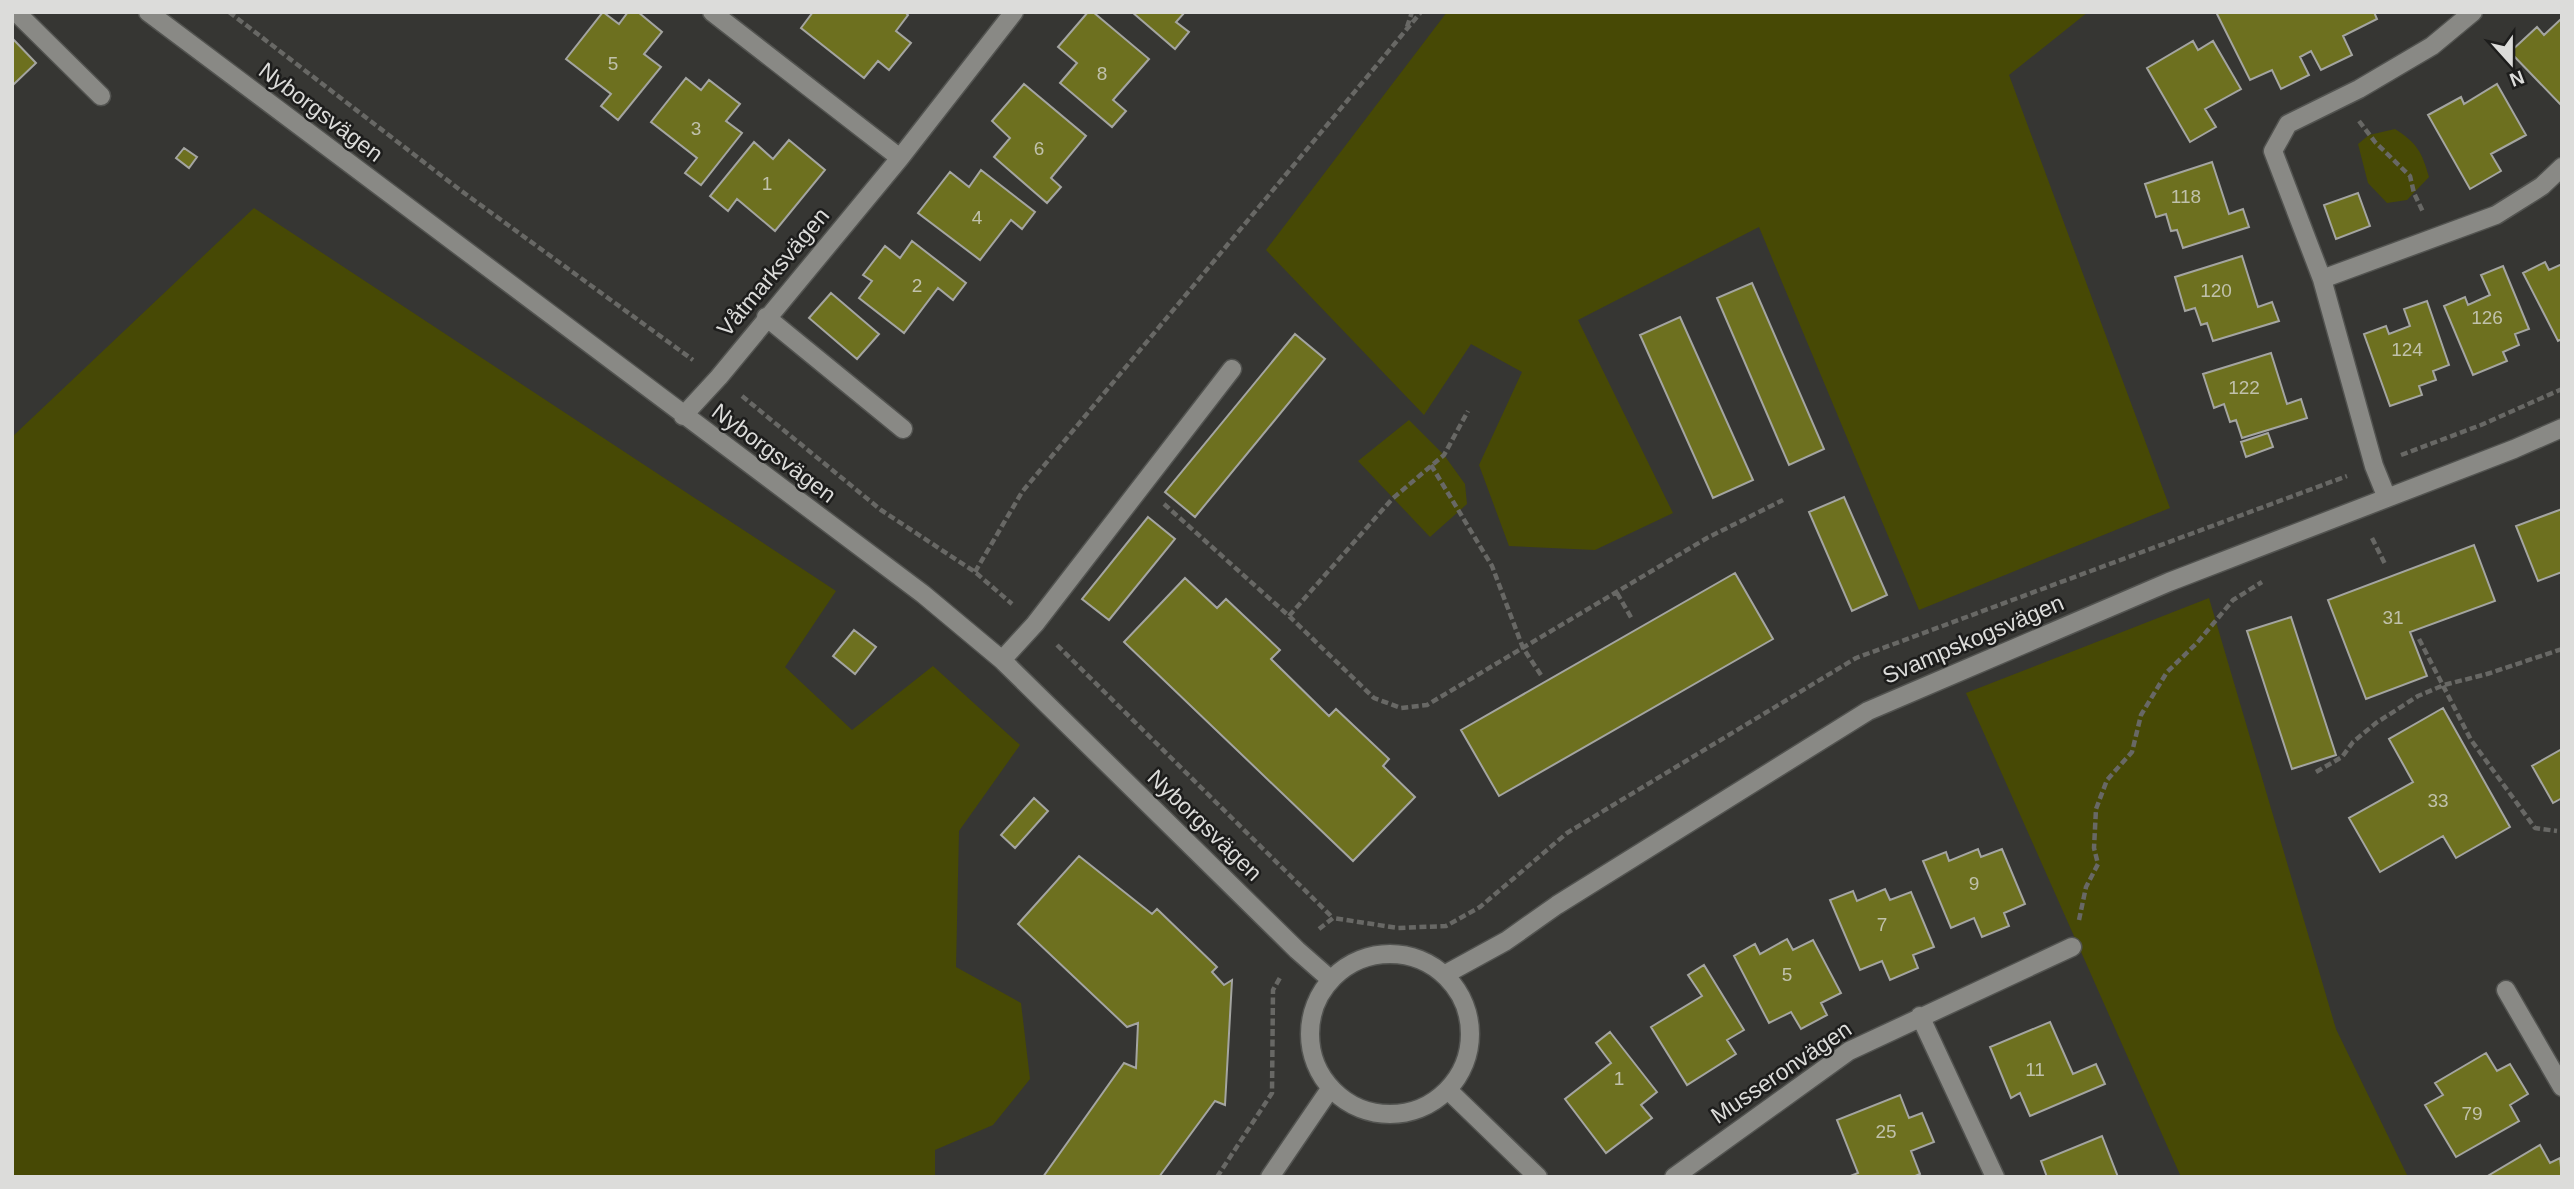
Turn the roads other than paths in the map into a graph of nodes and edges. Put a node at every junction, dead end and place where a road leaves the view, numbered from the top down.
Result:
1 (16, 12) edge
2 (148, 12) edge
3 (712, 12) edge
4 (1014, 12) edge
5 (2473, 12) edge
6 (101, 96) dead end
7 (900, 158) junction
8 (2562, 167) edge
9 (2322, 279) junction
10 (766, 317) junction
11 (1232, 369) dead end
12 (683, 416) junction
13 (2562, 428) edge
14 (903, 429) dead end
15 (2387, 498) junction
16 (1002, 660) junction
17 (2072, 947) road end
18 (1444, 975) junction
19 (1330, 979) junction
20 (2507, 990) dead end
21 (1920, 1016) junction
22 (2562, 1087) edge
23 (1330, 1089) junction
24 (1448, 1090) junction
25 (1270, 1177) edge
26 (1538, 1177) edge
27 (1674, 1177) edge
28 (1995, 1177) edge

1 - 6 street
2 - 12 street, Nyborgsvägen
3 - 7 street
4 - 7 street, Våtmarksvägen
5 - 9 street
7 - 10 street, Våtmarksvägen
8 - 9 street
9 - 15 street
10 - 12 street, Våtmarksvägen
10 - 14 street
11 - 16 street
12 - 16 street, Nyborgsvägen
13 - 15 street, Svampskogsvägen
15 - 18 street, Svampskogsvägen
16 - 19 street, Nyborgsvägen
17 - 21 street, Musseronvägen
18 - 19 street
18 - 24 street
19 - 23 street
20 - 22 street
21 - 27 street, Musseronvägen
21 - 28 street
23 - 24 street
23 - 25 street
24 - 26 street

